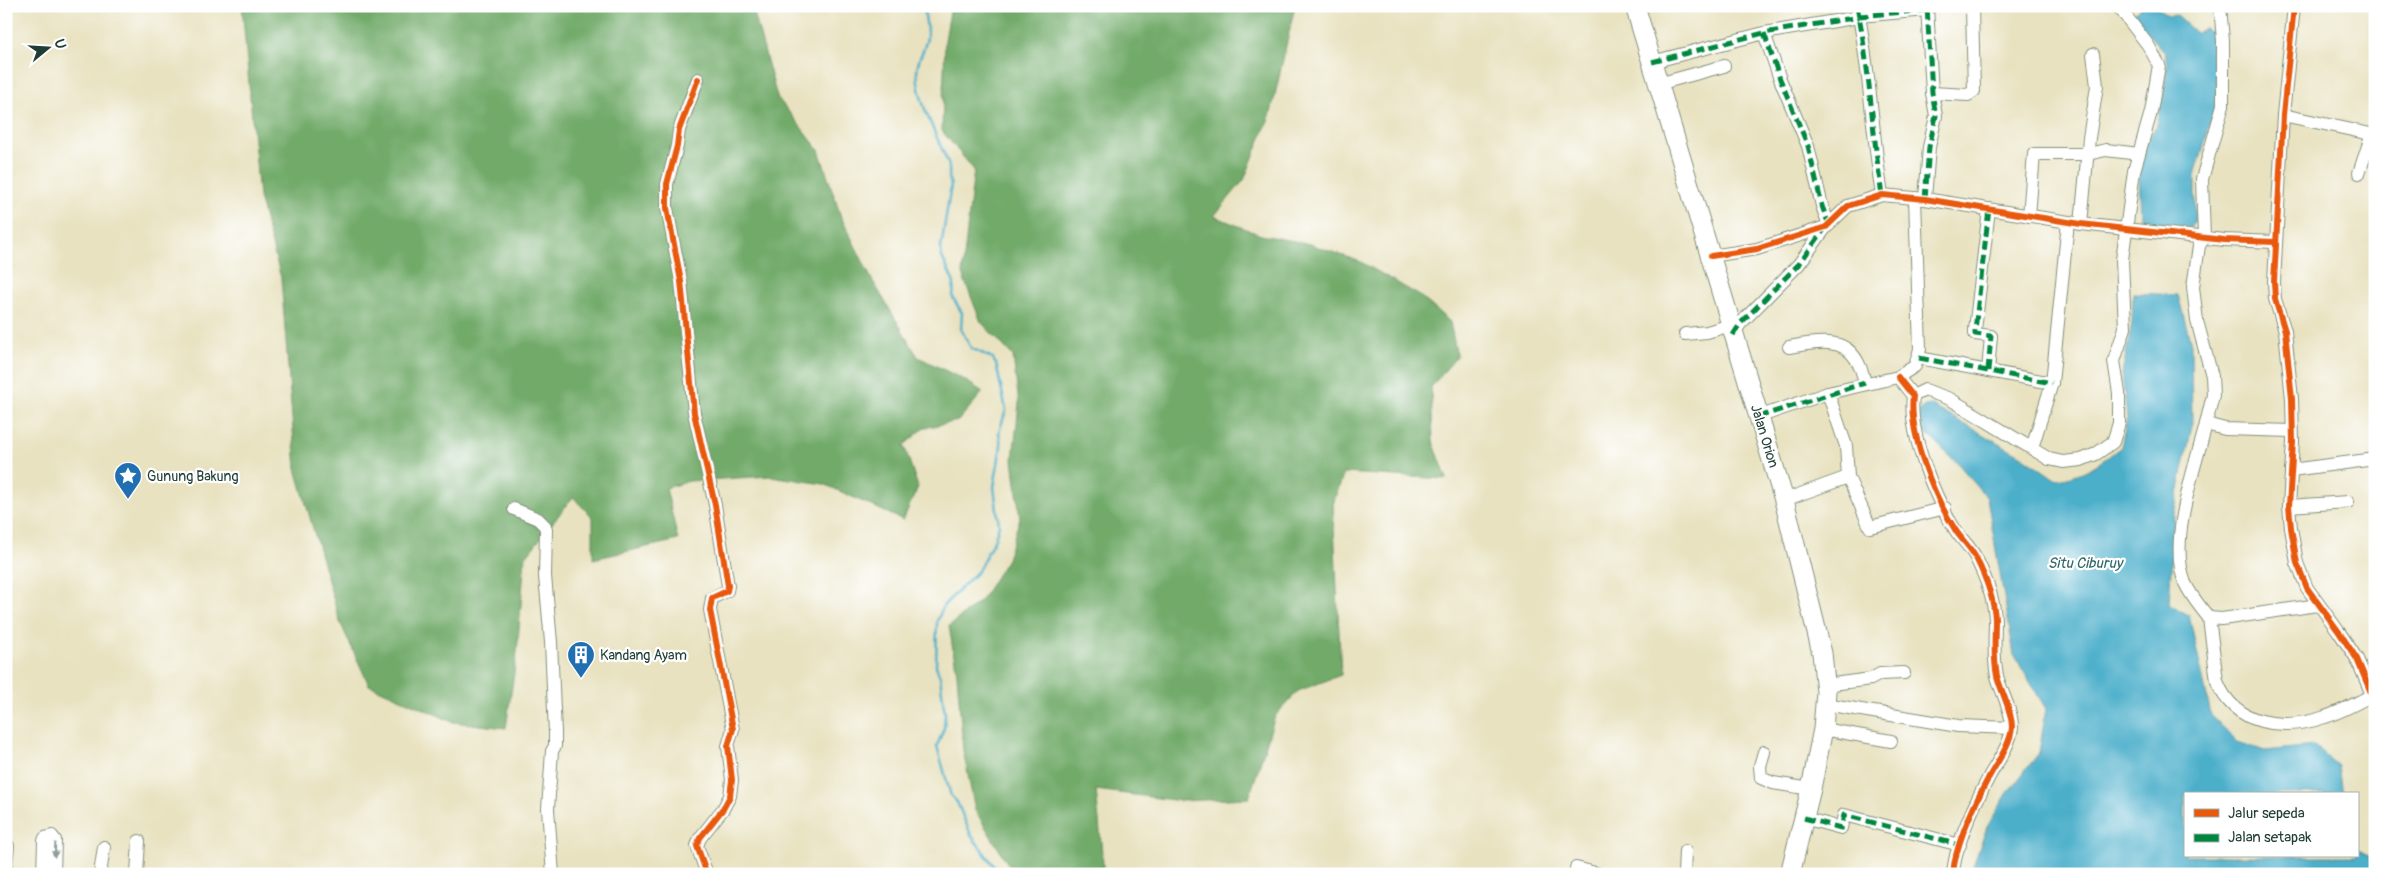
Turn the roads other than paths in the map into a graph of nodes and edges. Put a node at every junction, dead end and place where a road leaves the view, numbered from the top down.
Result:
1 (1636, 6) edge
2 (1972, 6) edge
3 (2118, 6) edge
4 (2220, 6) edge
5 (2294, 6) edge
6 (1927, 8) edge
7 (1859, 13) edge
8 (1764, 33) junction
9 (2093, 54) dead end
10 (1652, 62) junction
11 (1724, 66) dead end
12 (698, 79) dead end
13 (1658, 84) junction
14 (1932, 93) junction
15 (2283, 115) junction
16 (2374, 135) edge
17 (2088, 154) junction
18 (2139, 154) junction
19 (2359, 173) dead end
20 (1882, 195) junction
21 (1920, 198) junction
22 (1989, 209) junction
23 (2029, 216) junction
24 (2074, 223) junction
25 (1827, 226) junction
26 (2128, 229) junction
27 (2204, 237) junction
28 (2275, 242) junction
29 (1711, 256) junction
30 (1732, 330) junction
31 (1685, 334) dead end
32 (1789, 347) dead end
33 (1919, 358) junction
34 (1988, 371) junction
35 (1898, 377) junction
36 (2052, 383) junction
37 (1865, 384) junction
38 (1828, 393) junction
39 (1913, 396) junction
40 (1758, 417) junction
41 (2206, 424) junction
42 (2292, 431) junction
43 (2032, 448) junction
44 (2375, 459) edge
45 (2291, 470) junction
46 (1848, 477) junction
47 (1784, 500) junction
48 (2348, 502) dead end
49 (2289, 506) junction
50 (1945, 508) junction
51 (514, 509) dead end
52 (2318, 605) junction
53 (2209, 618) junction
54 (1904, 673) dead end
55 (1826, 685) junction
56 (2373, 699) edge
57 (1825, 704) junction
58 (2012, 728) junction
59 (1823, 729) junction
60 (1891, 741) dead end
61 (1764, 752) dead end
62 (1811, 789) junction
63 (1804, 818) junction
64 (139, 842) dead end
65 (1960, 845) junction
66 (8, 846) dead end
67 (104, 847) dead end
68 (1685, 851) dead end
69 (6, 865) edge
70 (1576, 868) dead end
71 (43, 874) edge
72 (54, 874) edge
73 (100, 874) edge
74 (137, 874) edge
75 (553, 874) edge
76 (707, 874) edge
77 (1599, 874) edge
78 (1684, 874) edge
79 (1790, 874) edge
80 (1953, 874) edge

1 - 10 highway, Jalan Orion
2 - 14 street
3 - 18 street
4 - 27 street
5 - 15 street
6 - 7 street
6 - 14 street
7 - 8 street
7 - 20 street
8 - 10 street
8 - 25 street
9 - 17 street
10 - 13 highway, Jalan Orion
11 - 13 street
12 - 76 street
13 - 29 highway, Jalan Orion
14 - 21 street
15 - 16 street
15 - 28 street
16 - 19 street
17 - 18 street
17 - 23 street
17 - 24 street
18 - 26 street
20 - 21 street
20 - 25 street
21 - 22 street
21 - 33 street
22 - 23 street
22 - 34 street
23 - 24 street
24 - 26 street
24 - 36 street
25 - 29 street
25 - 30 street
26 - 27 street
26 - 43 street
27 - 28 street
27 - 41 street
28 - 42 street
29 - 30 highway, Jalan Orion
30 - 31 street
30 - 40 highway, Jalan Orion
32 - 37 street
33 - 34 street
33 - 35 street
34 - 36 street
35 - 37 street
35 - 39 street
36 - 43 street
37 - 38 street
38 - 40 street
38 - 46 street
39 - 43 street
39 - 50 street
40 - 47 highway, Jalan Orion
41 - 42 street
41 - 53 street
42 - 45 street
44 - 45 street
45 - 49 street
46 - 47 street
46 - 50 street
47 - 55 highway, Jalan Orion
48 - 49 street
49 - 52 street
50 - 58 street
51 - 75 street
52 - 53 street
52 - 56 street
53 - 56 street
54 - 55 street
55 - 57 highway, Jalan Orion
57 - 58 street
57 - 59 highway, Jalan Orion
58 - 65 street
59 - 60 street
59 - 62 highway, Jalan Orion
61 - 62 street
62 - 63 highway, Jalan Orion
63 - 65 street
63 - 79 highway, Jalan Orion
64 - 74 street
65 - 80 street
66 - 69 street
67 - 73 street
68 - 78 street
70 - 77 street
71 -> 72 street

